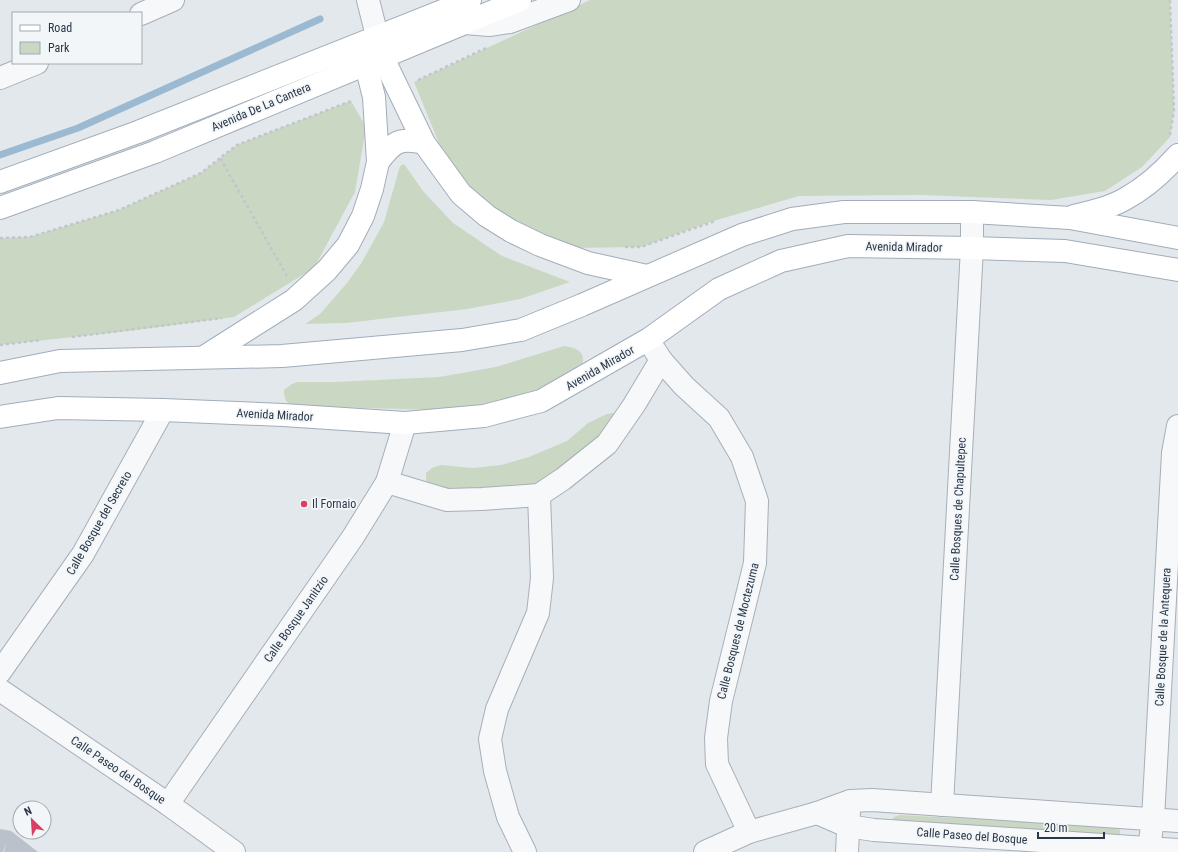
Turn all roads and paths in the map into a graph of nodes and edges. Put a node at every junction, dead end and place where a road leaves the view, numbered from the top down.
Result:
1 (173, 0) edge
2 (368, 0) edge
3 (470, 0) edge
4 (520, 0) edge
5 (569, 0) edge
6 (1170, 0) edge
7 (142, 14) edge
8 (466, 23) junction
9 (377, 36) junction
10 (375, 61) junction
11 (35, 64) edge
12 (0, 78) edge
13 (355, 108) dead end
14 (424, 143) junction
15 (1174, 146) edge
16 (220, 158) junction
17 (378, 162) junction
18 (0, 182) edge
19 (0, 208) edge
20 (972, 212) junction
21 (1070, 218) junction
22 (717, 220) dead end
23 (0, 238) edge
24 (1178, 238) edge
25 (618, 247) dead end
26 (972, 248) junction
27 (1178, 270) edge
28 (647, 276) junction
29 (291, 282) dead end
30 (227, 318) dead end
31 (68, 337) dead end
32 (45, 340) dead end
33 (648, 340) junction
34 (0, 345) edge
35 (204, 357) junction
36 (661, 360) junction
37 (0, 373) edge
38 (163, 410) junction
39 (0, 417) edge
40 (404, 423) junction
41 (1178, 426) edge
42 (387, 482) junction
43 (539, 495) junction
44 (0, 672) edge
45 (0, 690) edge
46 (850, 801) junction
47 (168, 804) junction
48 (942, 805) junction
49 (818, 813) junction
50 (1153, 819) junction
51 (1178, 821) edge
52 (847, 826) junction
53 (749, 832) junction
54 (1149, 848) junction
55 (1178, 850) edge
56 (234, 852) edge
57 (525, 852) edge
58 (705, 852) edge
59 (847, 852) edge

1 - 7 street
2 - 9 street
3 - 9 main road, Avenida De La Cantera
4 - 8 main road, Avenida De La Cantera
5 - 8 street
6 - 15 path
8 - 10 main road, Avenida De La Cantera
9 - 18 main road, Avenida De La Cantera
10 - 14 main road
10 - 17 main road
10 - 19 main road, Avenida De La Cantera
11 - 12 street
13 - 16 path
14 - 17 main road
14 - 28 main road
15 - 21 main road
16 - 23 path
16 - 29 path
17 - 35 main road
20 - 21 main road
20 - 26 street, Calle Bosques de Chapultepec
20 - 28 main road
21 - 24 main road
22 - 25 path
26 - 27 main road, Avenida Mirador
26 - 33 main road, Avenida Mirador
26 - 48 street, Calle Bosques de Chapultepec
28 - 35 main road
30 - 31 path
32 - 34 path
33 - 36 street, Calle Bosques de Moctezuma
33 - 40 main road, Avenida Mirador
35 - 37 main road
36 - 43 street
36 - 53 street, Calle Bosques de Moctezuma
38 - 39 main road, Avenida Mirador
38 - 40 main road, Avenida Mirador
38 - 44 street, Calle Bosque del Secreto
40 - 42 street, Calle Bosque Janitzio
41 - 50 street, Calle Bosque de la Antequera
42 - 43 street
42 - 47 street, Calle Bosque Janitzio
43 - 57 street
45 - 47 street, Calle Paseo del Bosque
46 - 48 street
46 - 49 street
46 - 52 street
47 - 56 street, Calle Paseo del Bosque
48 - 50 street
49 - 52 street, Calle Paseo del Bosque
49 - 53 street
50 - 51 street
50 - 54 street, Calle Bosque de la Antequera
52 - 54 street, Calle Paseo del Bosque
52 - 59 street
53 - 58 street
54 - 55 street, Calle Paseo del Bosque

